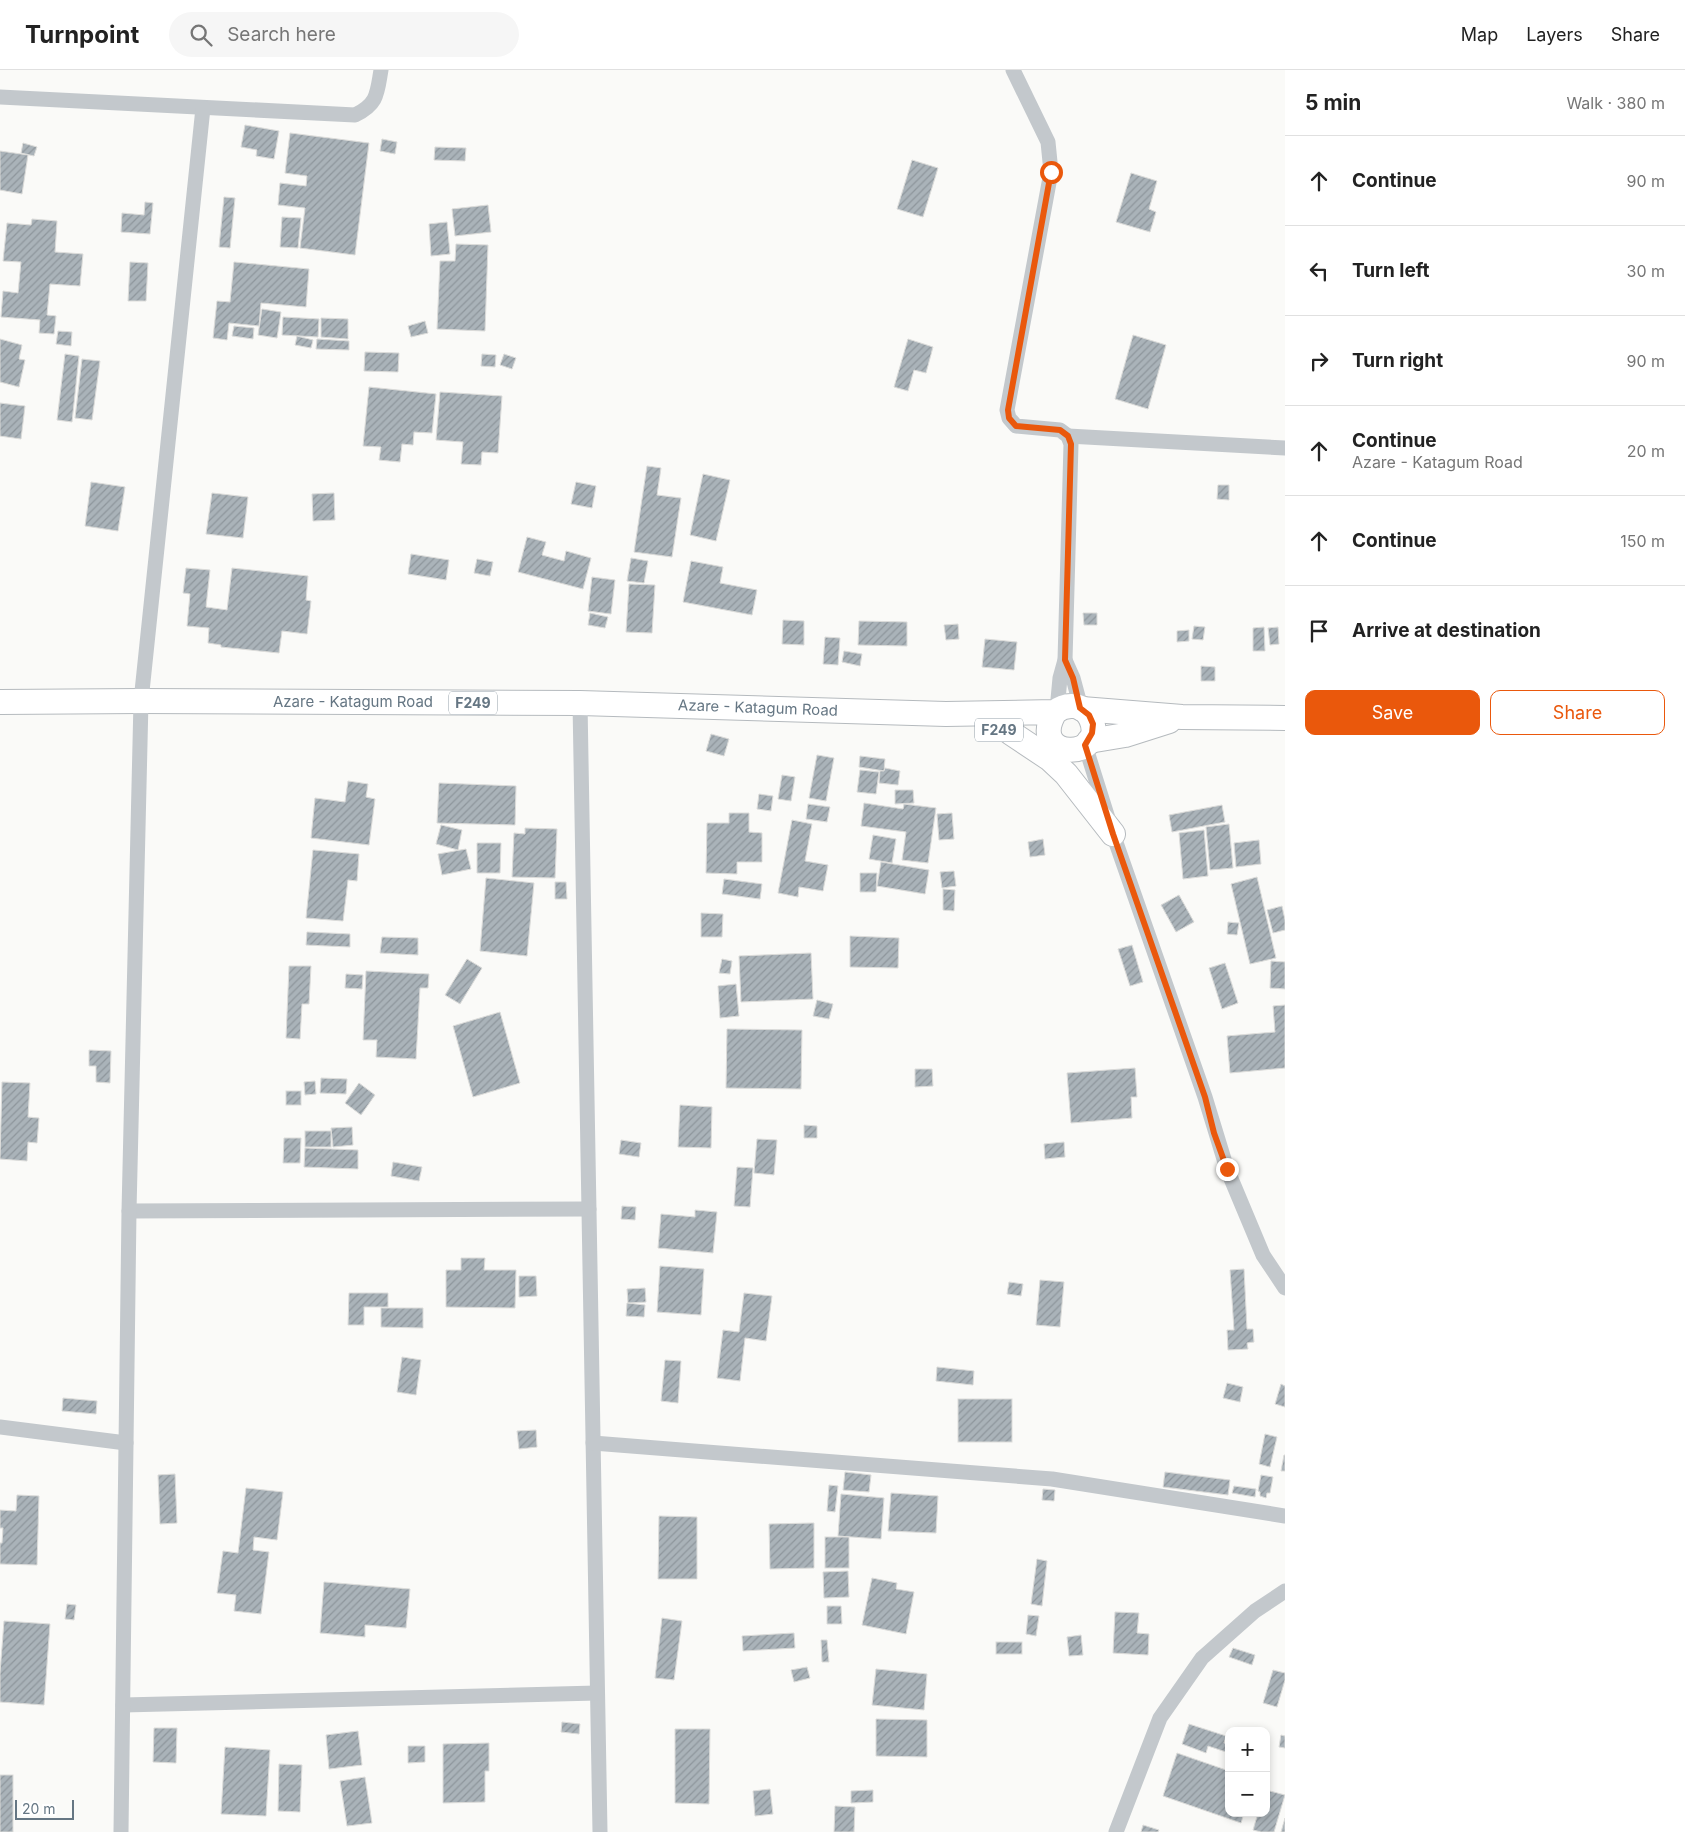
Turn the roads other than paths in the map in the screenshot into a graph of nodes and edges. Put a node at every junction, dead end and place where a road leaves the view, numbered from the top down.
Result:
1 (381, 70) edge
2 (1012, 70) edge
3 (0, 97) edge
4 (203, 108) junction
5 (1068, 436) junction
6 (1285, 448) edge
7 (1065, 660) junction
8 (141, 701) junction
9 (0, 702) edge
10 (580, 703) junction
11 (1082, 709) junction
12 (1056, 711) junction
13 (946, 714) junction
14 (1182, 717) junction
15 (1285, 718) edge
16 (1011, 733) junction
17 (1052, 742) junction
18 (1087, 743) junction
19 (1113, 834) junction
20 (589, 1209) junction
21 (130, 1211) junction
22 (1285, 1288) edge
23 (0, 1427) edge
24 (126, 1443) junction
25 (593, 1443) junction
26 (1285, 1516) edge
27 (1285, 1591) edge
28 (597, 1693) junction
29 (123, 1704) junction
30 (121, 1832) edge
31 (600, 1832) edge
32 (1116, 1832) edge

1 - 4 street
2 - 5 street
3 - 4 street
4 - 8 street
5 - 6 street
5 - 7 street
7 - 11 street
7 - 12 street
8 - 9 main road, Azare - Katagum Road / F249
8 - 10 main road, Azare - Katagum Road / F249
8 - 21 street
10 - 13 main road, Azare - Katagum Road / F249
10 - 20 street
11 - 12 main road, Azare - Katagum Road / F249
11 - 14 main road, Azare - Katagum Road / F249
11 - 18 main road
12 - 13 main road, Azare - Katagum Road / F249
12 - 17 main road
13 - 16 main road, Azare - Katagum Road / F249
14 - 15 main road, Azare - Katagum Road / F249
14 - 18 main road, Azare - Katagum Road / F249
16 - 17 main road, Azare - Katagum Road / F249
16 - 19 main road
17 - 18 main road, Azare - Katagum Road / F249
18 - 19 street
19 - 22 street
20 - 21 street
20 - 25 street
21 - 24 street
23 - 24 street
24 - 29 street
25 - 26 street
25 - 28 street
27 - 32 street
28 - 29 street
28 - 31 street
29 - 30 street

